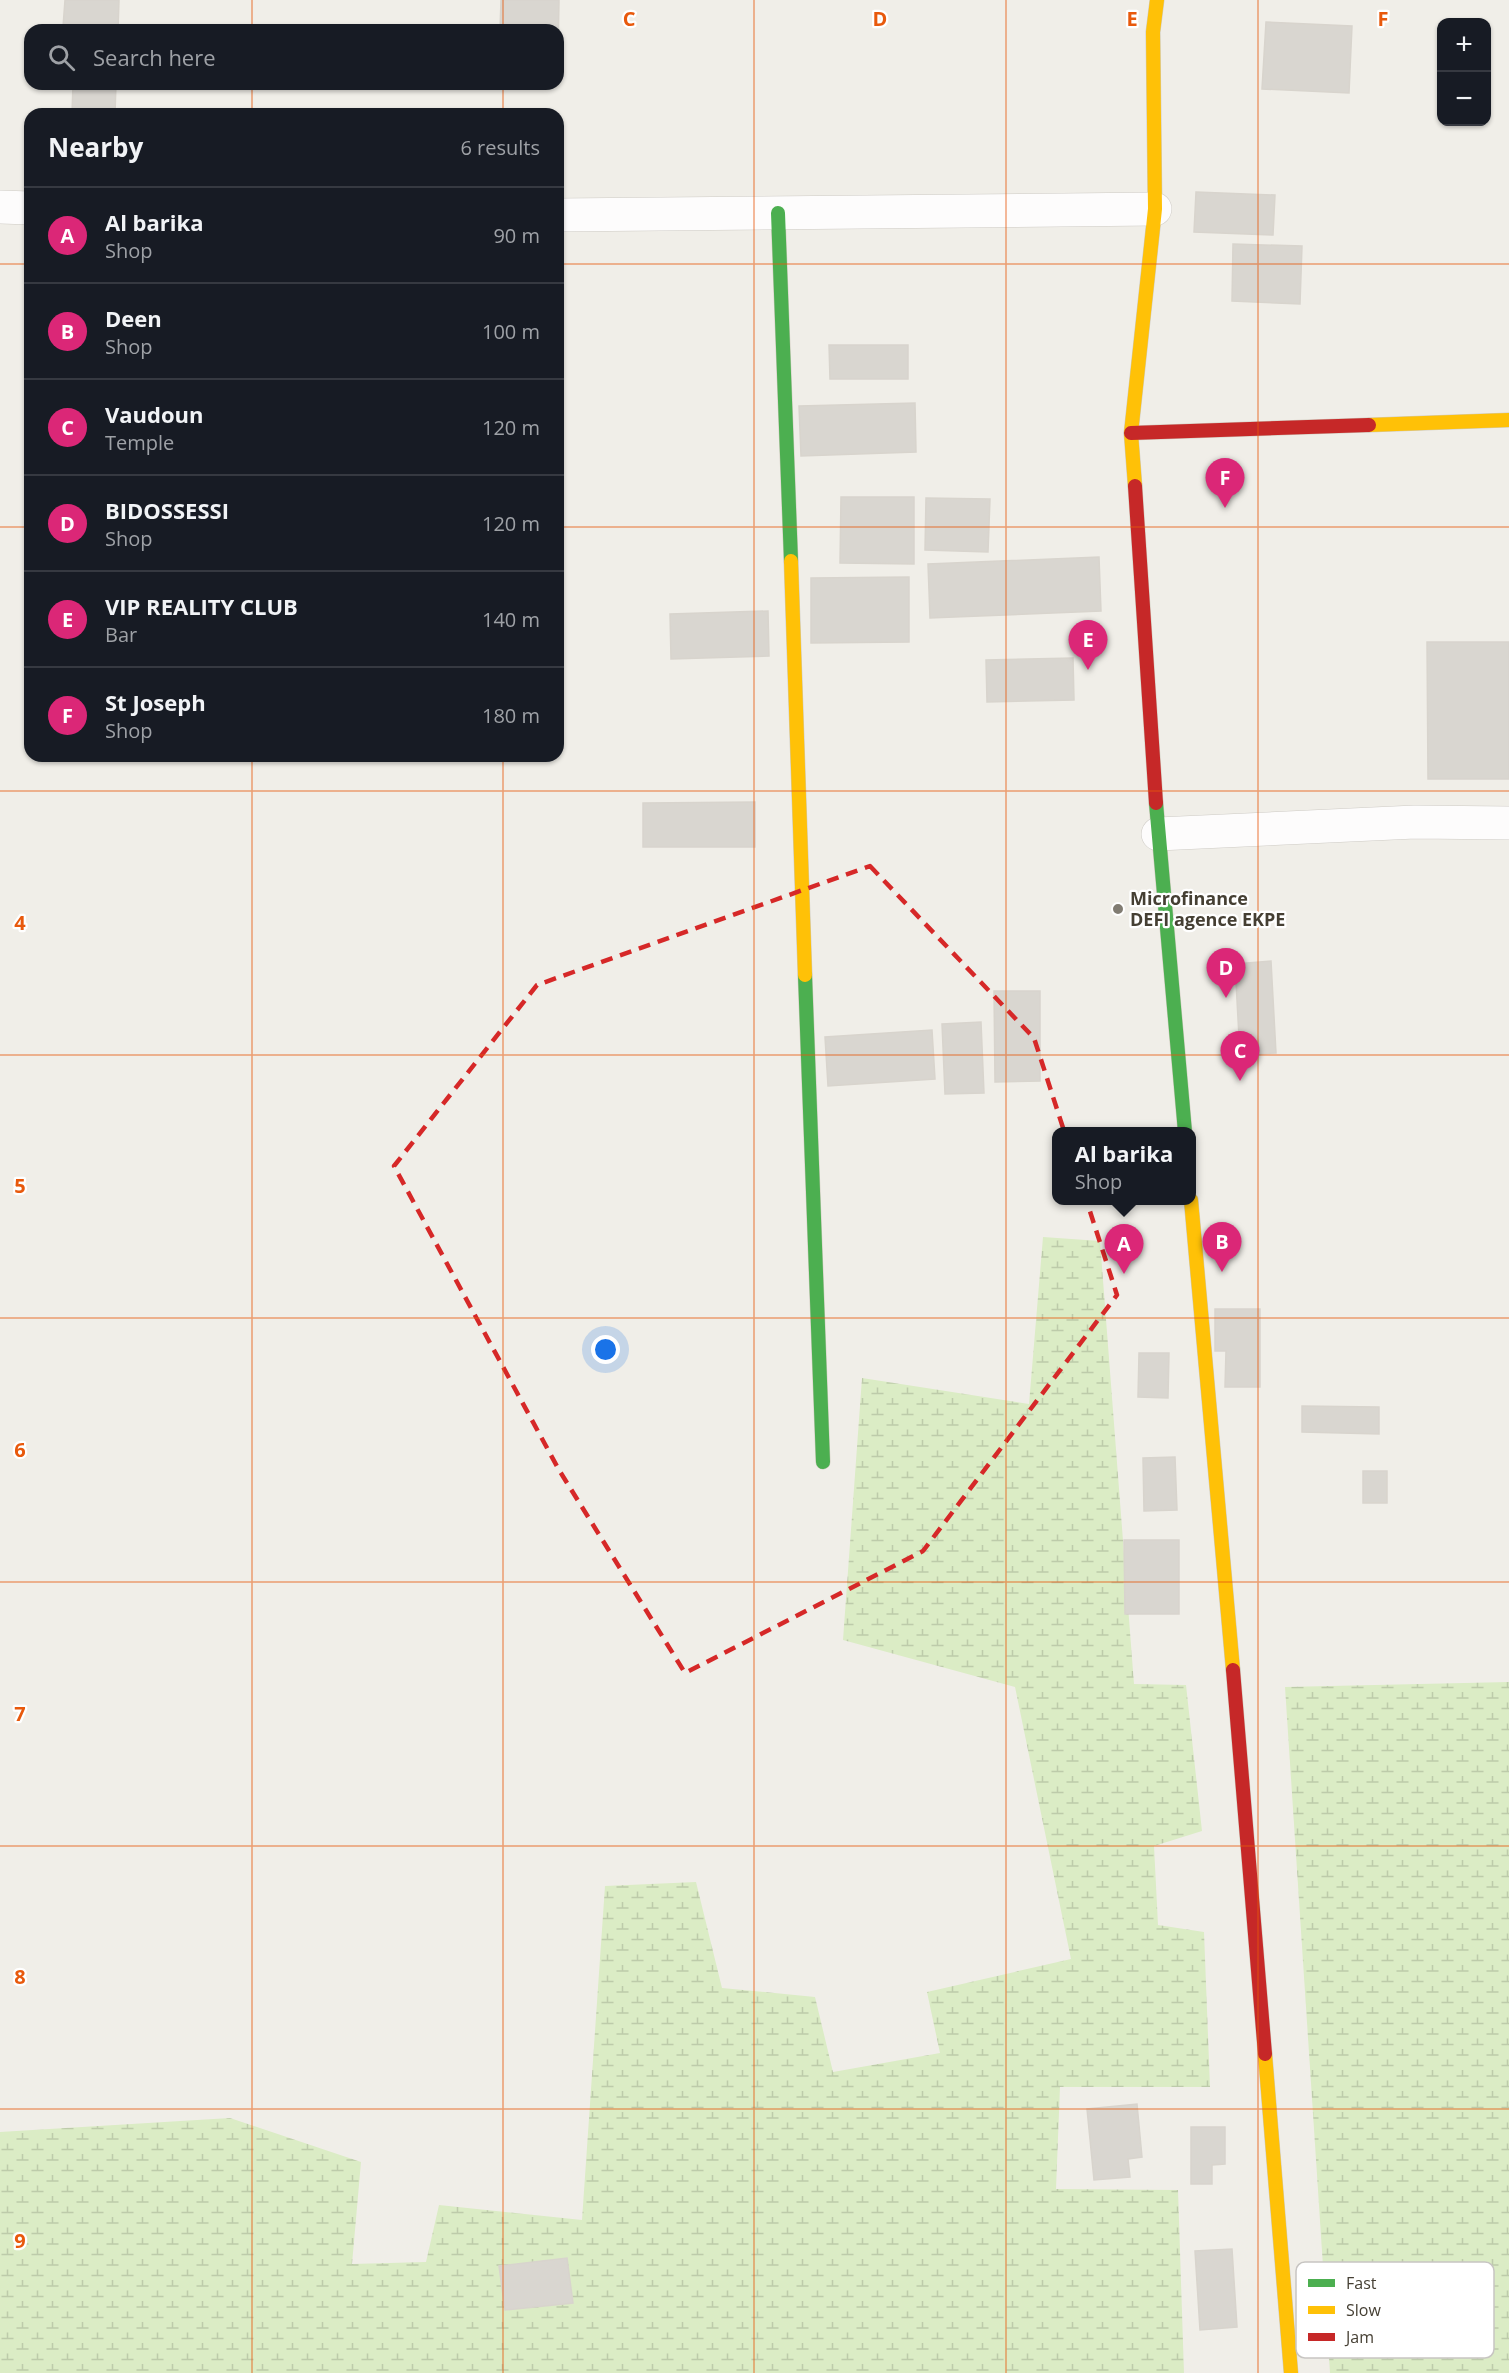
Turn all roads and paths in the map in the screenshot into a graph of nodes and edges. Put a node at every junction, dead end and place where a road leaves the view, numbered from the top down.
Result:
1 (1157, 0) edge
2 (0, 207) edge
3 (24, 208) edge
4 (1155, 209) junction
5 (777, 213) junction
6 (564, 215) edge
7 (1509, 420) edge
8 (1131, 433) junction
9 (1509, 823) edge
10 (1158, 834) junction
11 (1185, 1127) edge
12 (1191, 1205) edge
13 (823, 1462) dead end
14 (1291, 2373) edge

1 - 4 street
2 - 3 street
4 - 5 street
4 - 8 street
5 - 6 street
5 - 13 street
7 - 8 street
8 - 10 street
9 - 10 street
10 - 11 street
12 - 14 street

